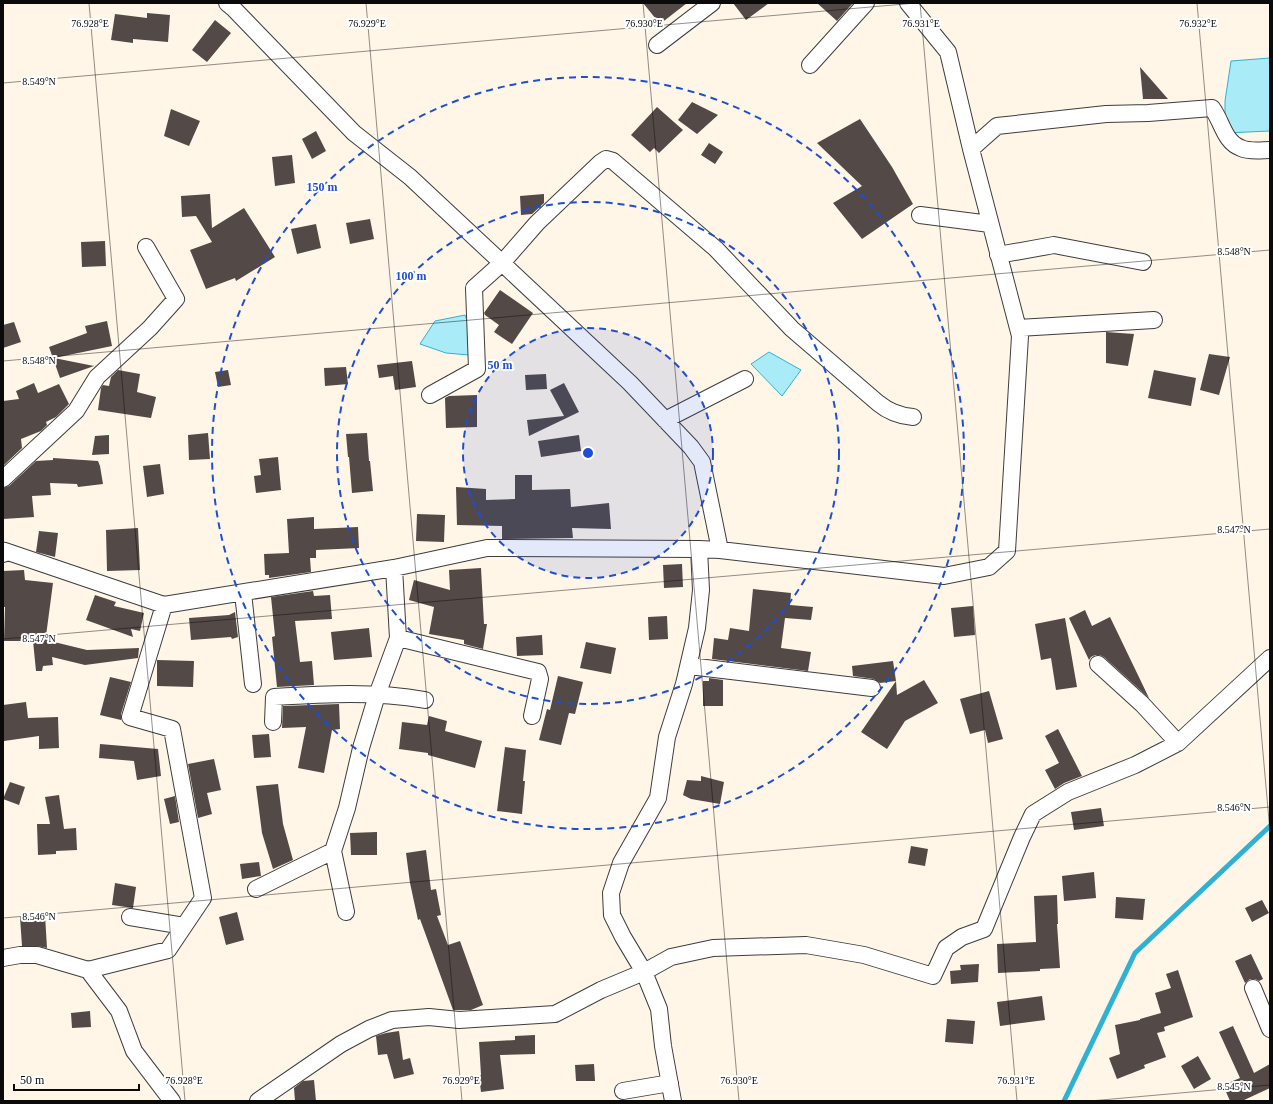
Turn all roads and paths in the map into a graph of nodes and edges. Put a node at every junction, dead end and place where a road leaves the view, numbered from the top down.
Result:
1 (227, 3) edge
2 (712, 3) edge
3 (866, 3) edge
4 (908, 3) edge
5 (657, 44) dead end
6 (810, 64) dead end
7 (971, 149) junction
8 (1270, 150) edge
9 (920, 216) dead end
10 (990, 224) junction
11 (146, 247) dead end
12 (998, 255) junction
13 (1143, 262) dead end
14 (502, 263) junction
15 (1154, 320) dead end
16 (1018, 328) junction
17 (745, 379) dead end
18 (430, 395) dead end
19 (899, 414) dead end
20 (665, 420) junction
21 (3, 479) edge
22 (699, 548) junction
23 (720, 550) junction
24 (3, 554) edge
25 (394, 568) junction
26 (243, 593) junction
27 (164, 605) junction
28 (398, 638) junction
29 (1270, 658) edge
30 (1098, 664) dead end
31 (689, 666) junction
32 (253, 684) dead end
33 (872, 688) dead end
34 (376, 695) junction
35 (425, 700) dead end
36 (532, 716) dead end
37 (273, 722) dead end
38 (1178, 743) junction
39 (333, 851) junction
40 (256, 889) dead end
41 (346, 912) dead end
42 (130, 917) dead end
43 (184, 926) junction
44 (3, 958) edge
45 (88, 970) junction
46 (644, 972) junction
47 (1254, 988) dead end
48 (1270, 1028) edge
49 (670, 1083) junction
50 (623, 1091) dead end
51 (172, 1101) edge
52 (258, 1101) edge
53 (673, 1101) edge

1 - 14 street
2 - 5 street
3 - 6 street
4 - 7 street
7 - 8 street
7 - 10 street
9 - 10 street
10 - 12 street
11 - 21 street
12 - 13 street
12 - 16 street
14 - 18 street
14 - 19 street
14 - 20 street
15 - 16 street
16 - 23 street
17 - 20 street
20 - 23 street
22 - 23 street
22 - 25 street
22 - 31 street
24 - 27 street
25 - 26 street
25 - 28 street
26 - 27 street
26 - 32 street
27 - 43 street
28 - 34 street
28 - 36 street
29 - 38 street
30 - 38 street
31 - 33 street
31 - 46 street
34 - 35 street
34 - 37 street
34 - 39 street
38 - 46 street
39 - 40 street
39 - 41 street
42 - 43 street
43 - 45 street
44 - 45 street
45 - 51 street
46 - 49 street
46 - 52 street
47 - 48 street
49 - 50 street
49 - 53 street

